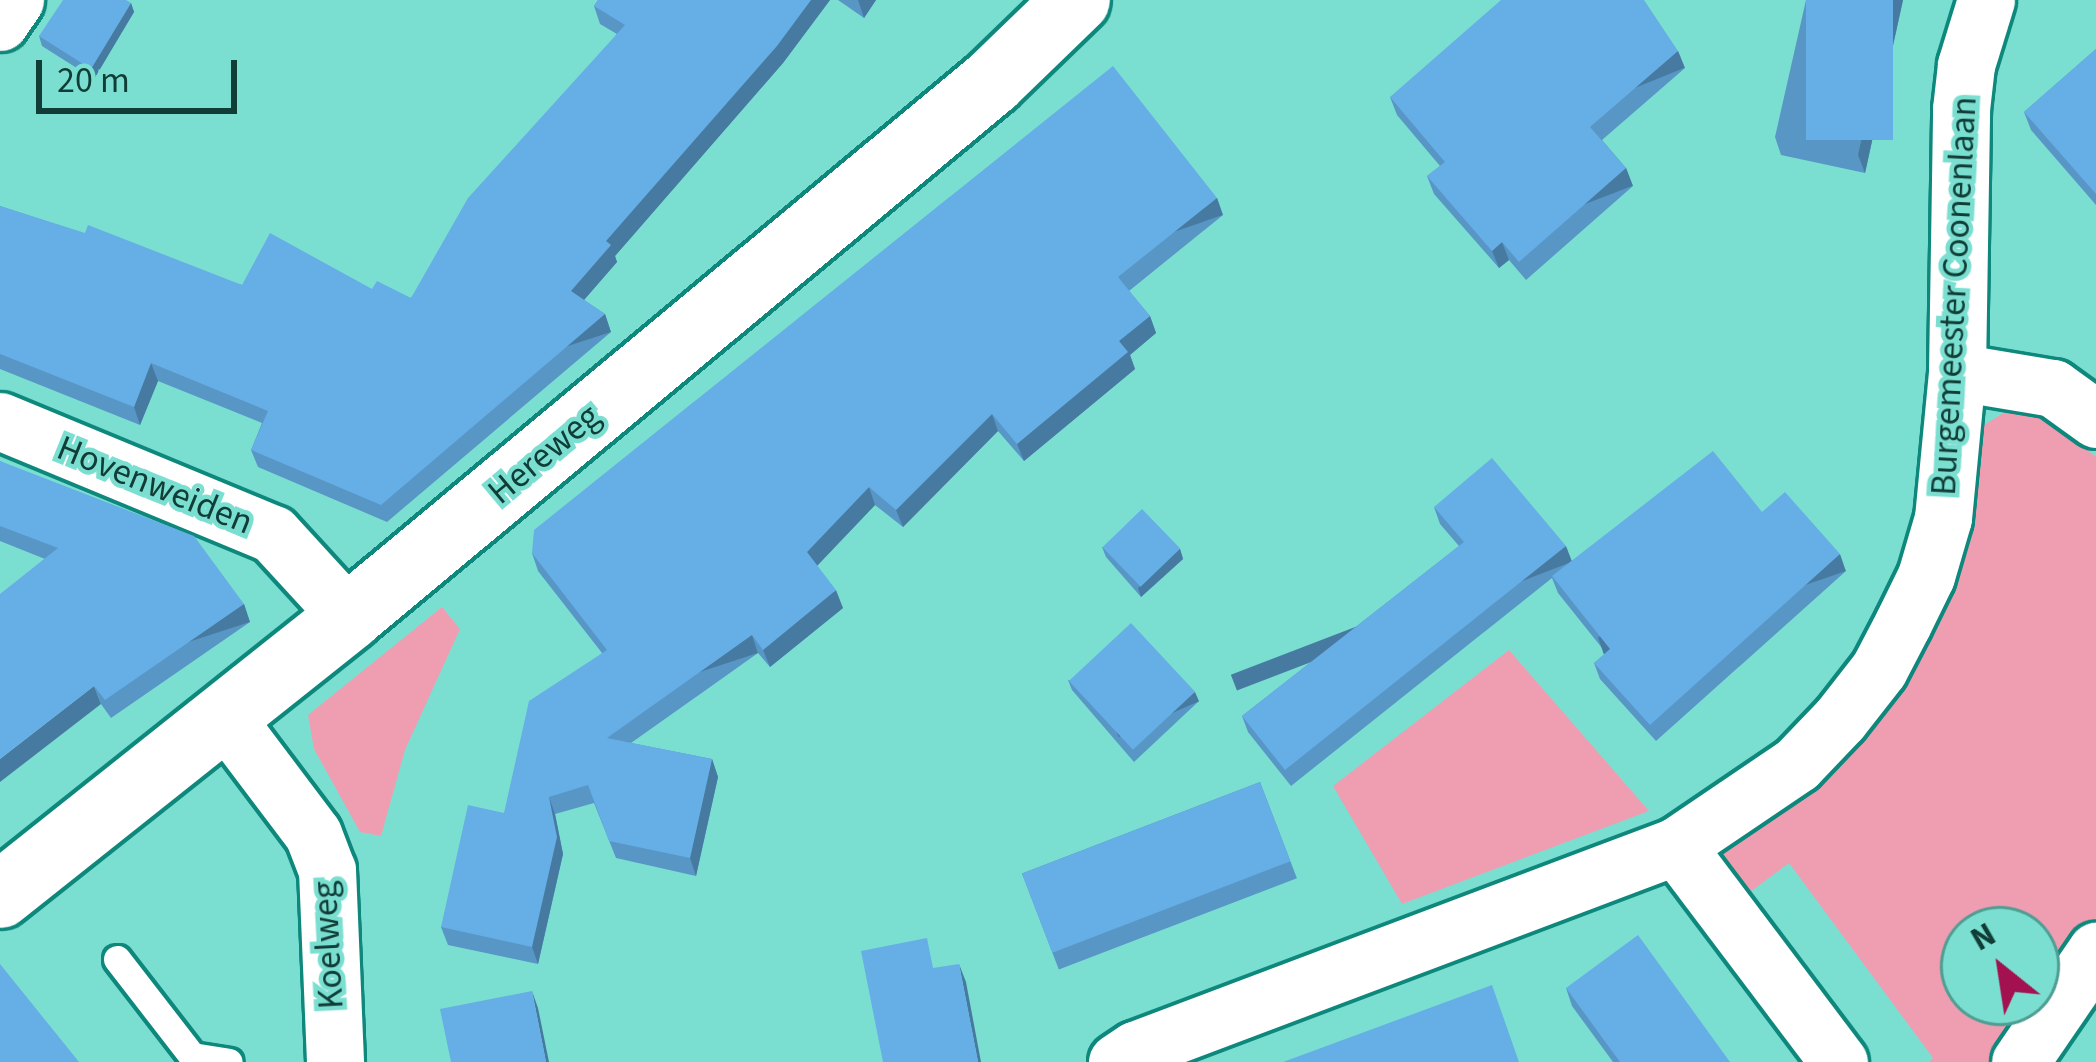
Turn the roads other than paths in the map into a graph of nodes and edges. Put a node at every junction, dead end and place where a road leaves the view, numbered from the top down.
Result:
1 (15, 0) edge
2 (1077, 0) edge
3 (1986, 0) edge
4 (0, 22) edge
5 (1958, 372) junction
6 (2096, 419) edge
7 (0, 421) edge
8 (349, 617) junction
9 (224, 716) junction
10 (1676, 846) junction
11 (0, 895) edge
12 (2096, 951) edge
13 (117, 959) dead end
14 (229, 1062) edge
15 (335, 1062) edge
16 (1117, 1062) edge
17 (1839, 1062) edge
18 (2020, 1062) edge

1 - 4 street
2 - 8 street, Hereweg
3 - 5 street, Burgemeester Coonenlaan
5 - 6 street
5 - 10 street, Burgemeester Coonenlaan
7 - 8 street, Hovenweiden
8 - 9 street, Hereweg
9 - 11 street, Hereweg
9 - 15 street, Koelweg
10 - 16 street, Burgemeester Coonenlaan
10 - 17 street
12 - 18 street
13 - 14 lane

